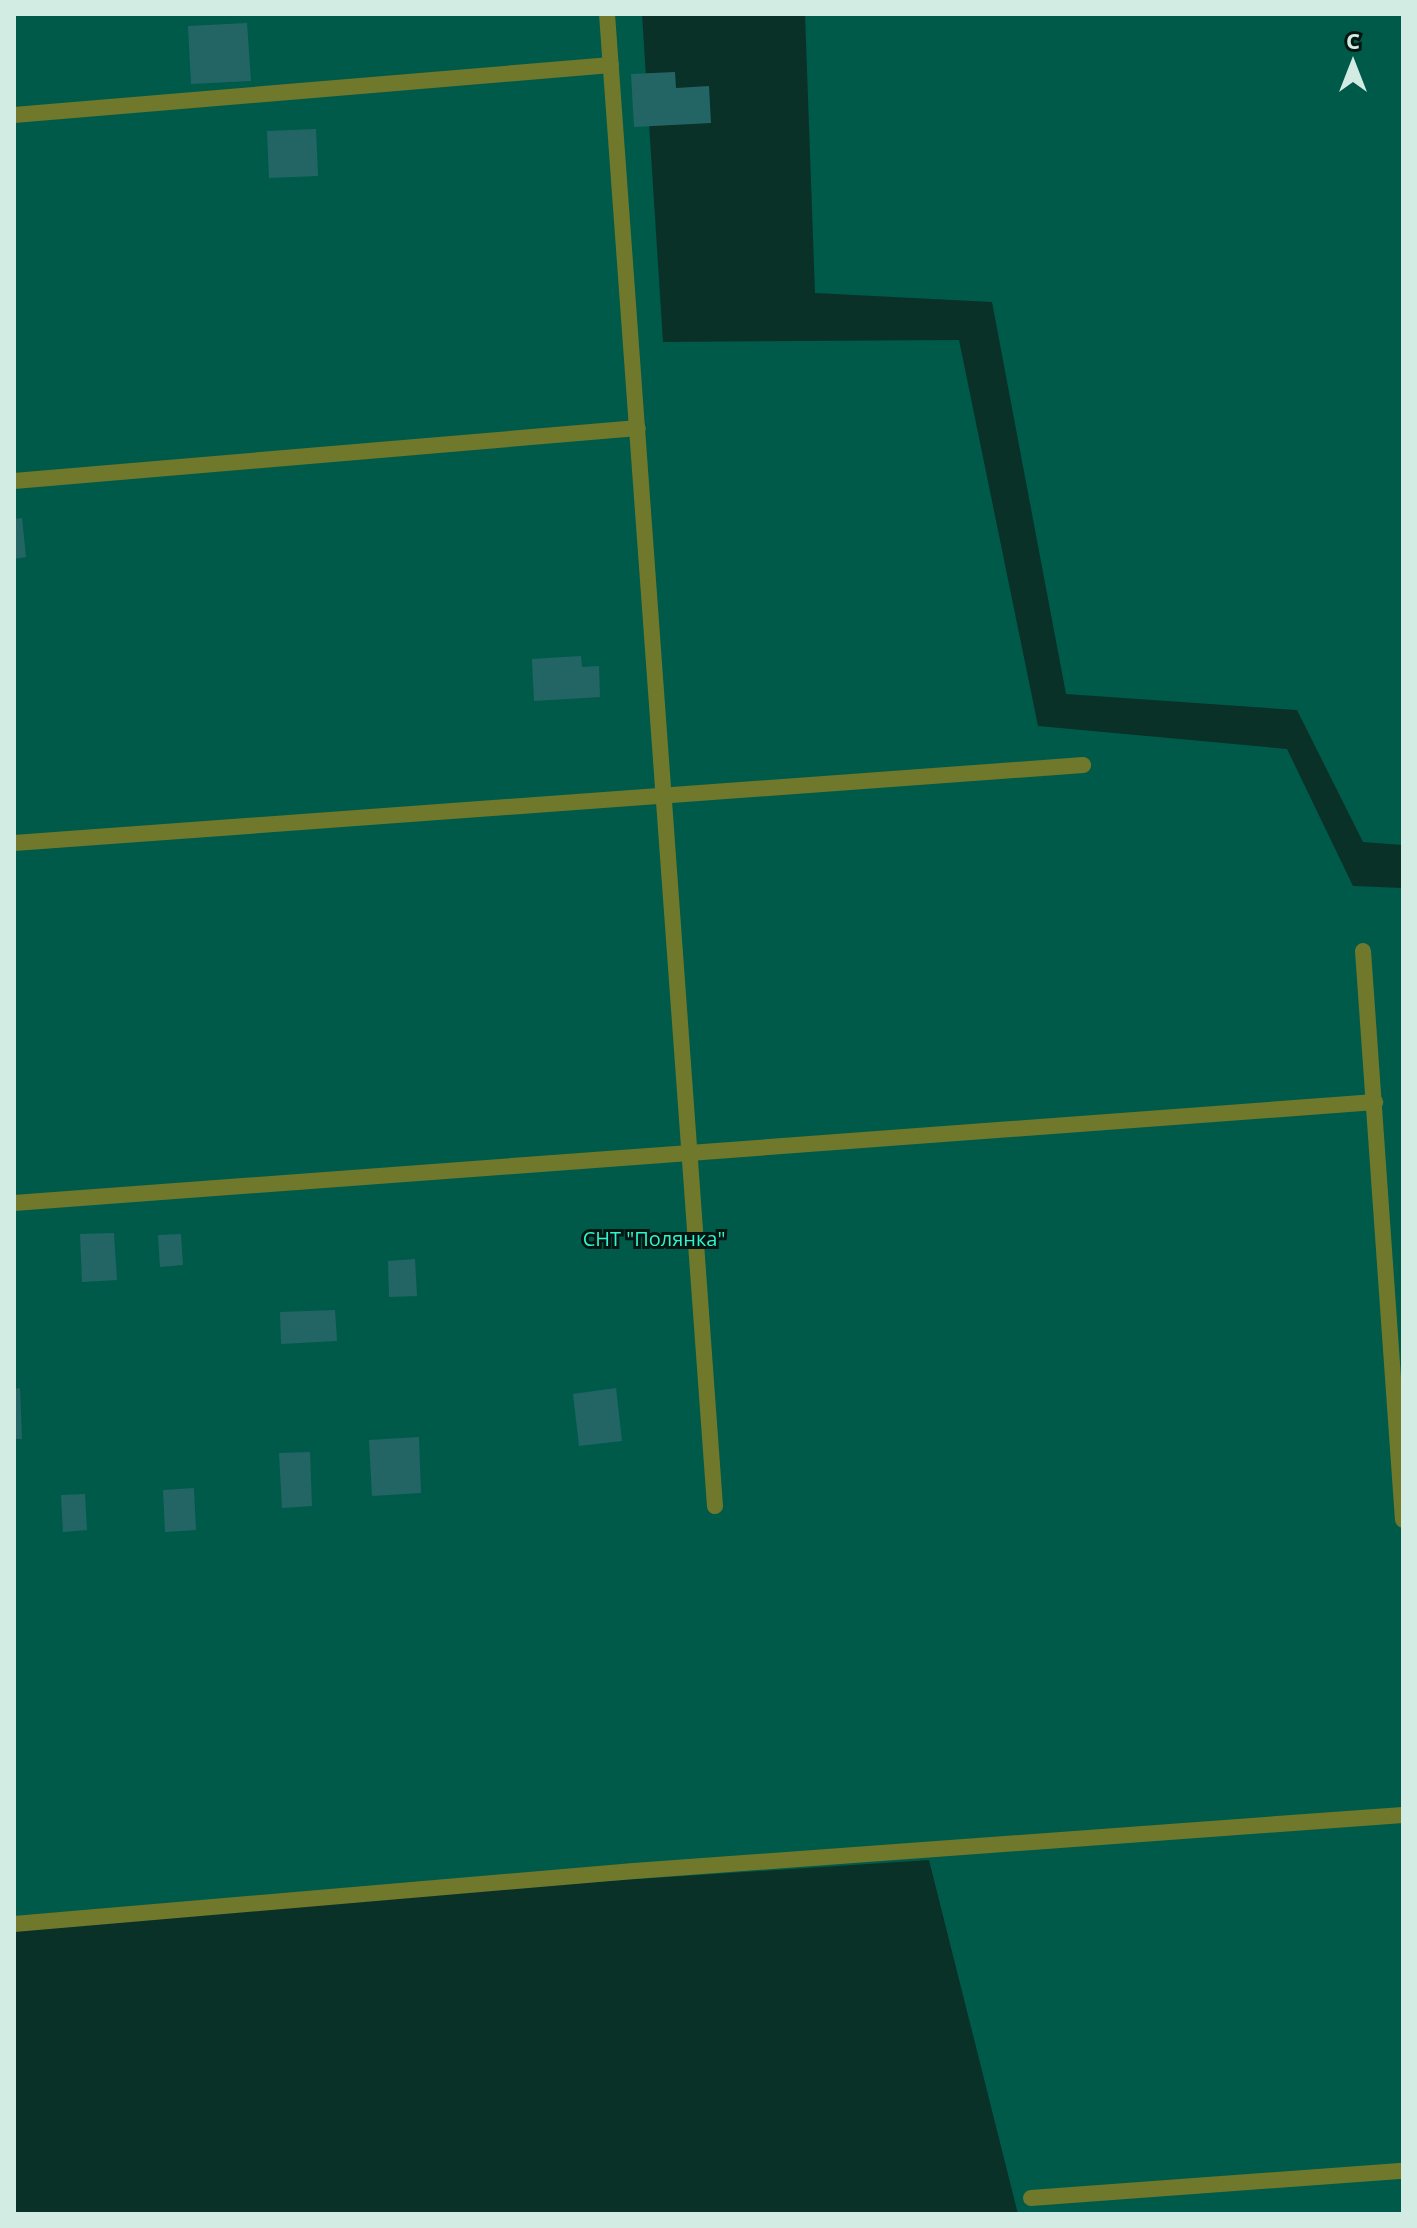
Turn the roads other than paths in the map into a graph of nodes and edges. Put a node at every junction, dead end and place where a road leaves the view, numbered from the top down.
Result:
1 (607, 14) edge
2 (611, 65) junction
3 (14, 115) edge
4 (638, 428) junction
5 (14, 481) edge
6 (1083, 765) dead end
7 (665, 794) junction
8 (14, 843) edge
9 (1363, 951) dead end
10 (1375, 1102) junction
11 (690, 1150) junction
12 (14, 1203) edge
13 (715, 1506) dead end
14 (1403, 1520) edge
15 (1403, 1815) edge
16 (14, 1924) edge
17 (1403, 2171) edge
18 (1031, 2198) dead end

1 - 2 lane
2 - 3 lane
2 - 4 lane
4 - 5 lane
4 - 7 lane
6 - 7 lane
7 - 8 lane
7 - 11 lane
9 - 10 lane
10 - 11 lane
10 - 14 lane
11 - 12 lane
11 - 13 lane
15 - 16 lane
17 - 18 lane

